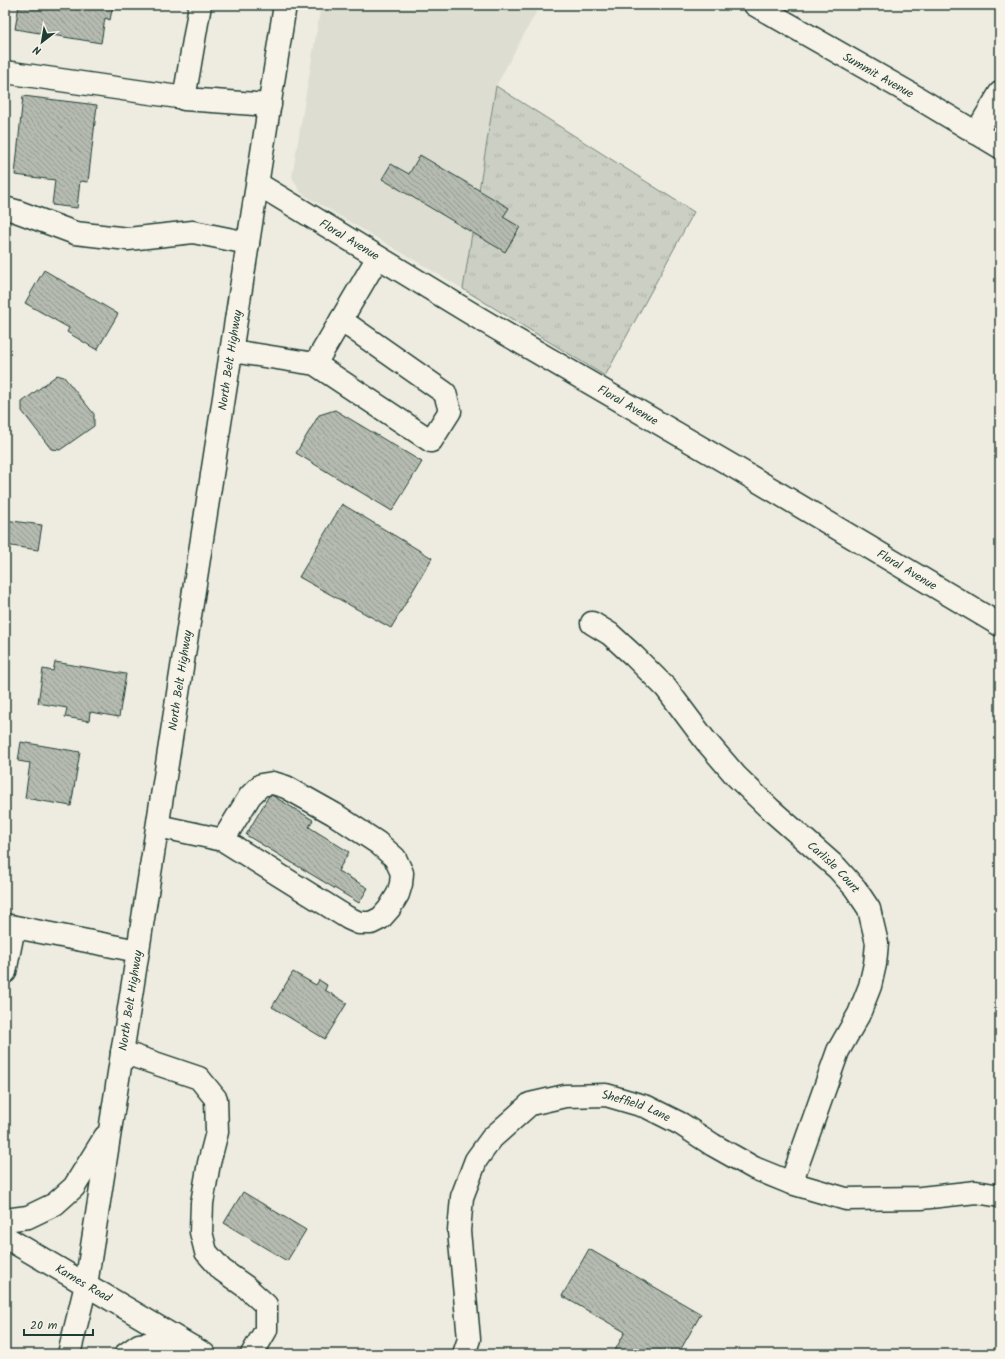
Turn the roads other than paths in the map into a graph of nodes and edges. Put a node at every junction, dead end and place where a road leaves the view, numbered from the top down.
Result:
1 (200, 5) edge
2 (285, 5) edge
3 (755, 5) edge
4 (5, 72) edge
5 (1000, 93) edge
6 (184, 98) junction
7 (270, 105) junction
8 (976, 133) junction
9 (1000, 147) edge
10 (258, 184) junction
11 (5, 208) edge
12 (248, 243) junction
13 (378, 257) junction
14 (341, 320) junction
15 (232, 351) junction
16 (314, 364) junction
17 (592, 623) dead end
18 (1000, 625) edge
19 (158, 826) junction
20 (223, 840) junction
21 (9, 926) edge
22 (138, 951) junction
23 (5, 972) edge
24 (122, 1052) junction
25 (110, 1129) junction
26 (791, 1183) junction
27 (1000, 1196) edge
28 (5, 1220) edge
29 (5, 1237) edge
30 (86, 1285) junction
31 (199, 1351) edge
32 (69, 1354) edge
33 (126, 1354) edge
34 (252, 1354) edge
35 (464, 1354) edge

1 - 6 street
2 - 7 street, North Belt Highway
3 - 8 street, Summit Avenue
4 - 6 street
5 - 8 street
6 - 7 street
7 - 10 street, North Belt Highway
8 - 9 street, Summit Avenue
10 - 12 street, North Belt Highway
10 - 13 street, Floral Avenue
11 - 12 street
12 - 15 street, North Belt Highway
13 - 14 street
13 - 18 street, Floral Avenue
14 - 16 street
14 - 16 street
15 - 16 street
15 - 19 street, North Belt Highway
17 - 26 street, Carlisle Court
19 - 20 street
19 - 22 street, North Belt Highway
20 - 20 street
21 - 22 street
21 - 23 street
22 - 24 street, North Belt Highway
24 - 25 street, North Belt Highway
24 - 34 street
25 - 28 street
25 - 30 street, North Belt Highway
26 - 27 street, Sheffield Lane
26 - 35 street, Sheffield Lane
29 - 30 street, Karnes Road
30 - 31 street, Karnes Road
30 - 32 street, North Belt Highway
31 - 33 street

